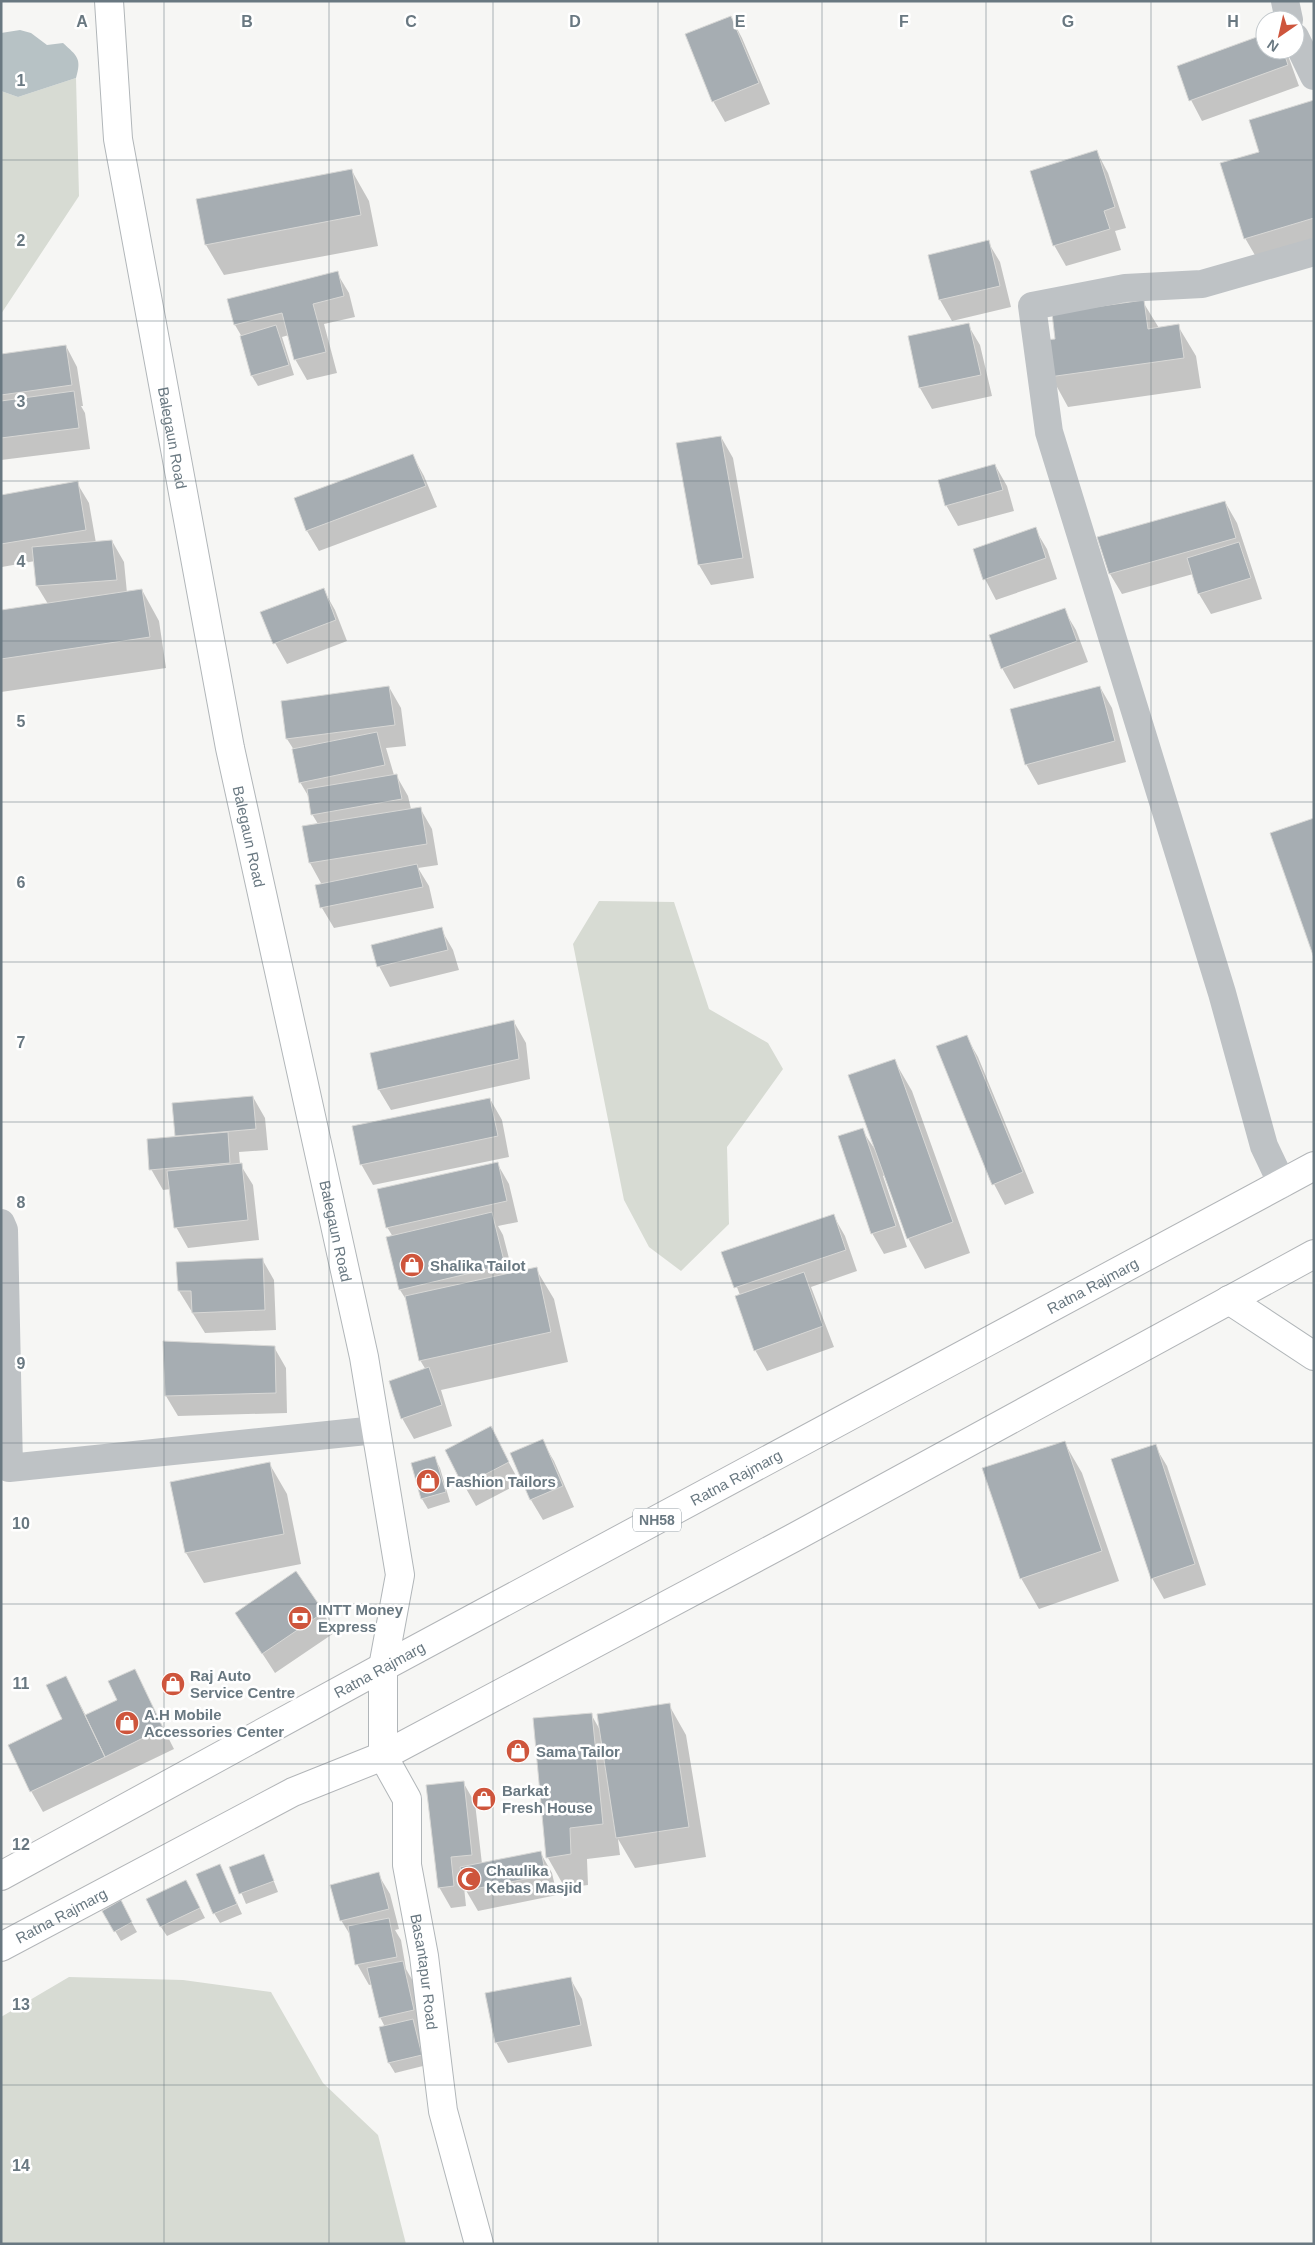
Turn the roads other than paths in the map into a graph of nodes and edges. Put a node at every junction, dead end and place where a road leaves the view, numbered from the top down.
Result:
1 (109, 1) edge
2 (1305, 58) edge
3 (1314, 76) edge
4 (1314, 252) edge
5 (1314, 1166) edge
6 (1282, 1184) junction
7 (1, 1223) edge
8 (1314, 1254) edge
9 (1228, 1300) junction
10 (1314, 1356) edge
11 (376, 1430) junction
12 (384, 1667) junction
13 (383, 1756) junction
14 (1, 1876) edge
15 (1, 1947) edge
16 (479, 2244) edge

1 - 11 main road, Balegaun Road
2 - 3 street
4 - 6 street
5 - 6 main road, Ratna Rajmarg / NH58
6 - 12 main road, Ratna Rajmarg / NH58
7 - 11 street
8 - 9 main road, Ratna Rajmarg
9 - 10 main road
9 - 13 main road, Ratna Rajmarg
11 - 12 main road, Balegaun Road
12 - 13 main road, Balegaun Road
12 - 14 main road, Ratna Rajmarg / NH58
13 - 15 main road, Ratna Rajmarg
13 - 16 main road, Basantapur Road

